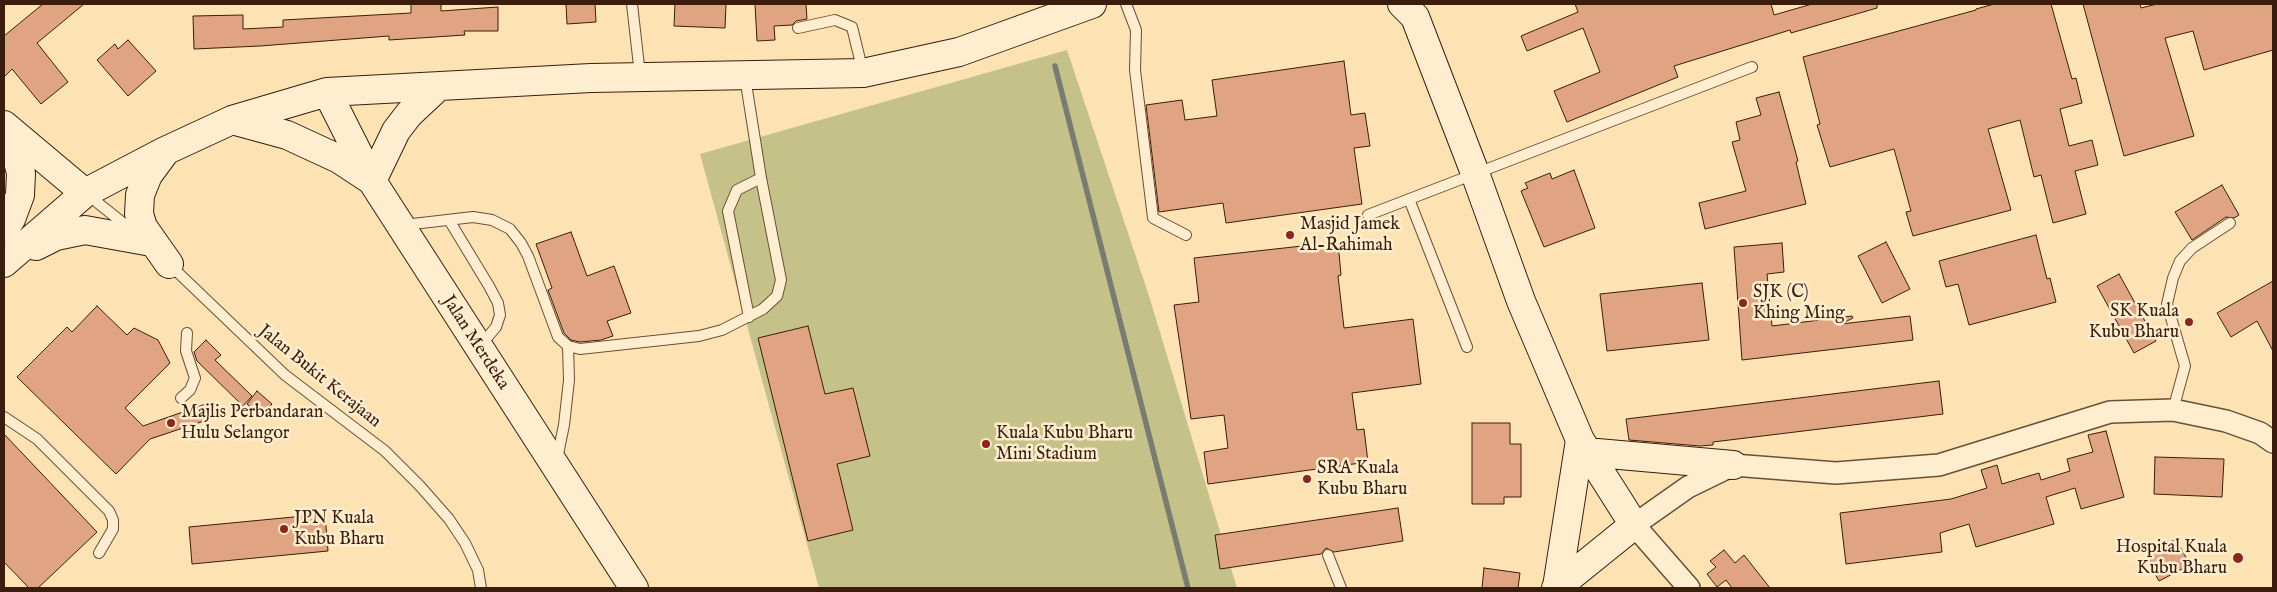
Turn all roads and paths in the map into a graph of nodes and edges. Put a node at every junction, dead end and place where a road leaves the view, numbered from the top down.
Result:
1 (632, 4) edge
2 (1126, 4) edge
3 (1087, 5) edge
4 (1412, 8) edge
5 (798, 28) dead end
6 (1752, 67) dead end
7 (863, 72) junction
8 (745, 73) junction
9 (640, 77) junction
10 (439, 86) junction
11 (327, 92) junction
12 (232, 120) junction
13 (4, 125) edge
14 (4, 140) edge
15 (166, 151) junction
16 (1475, 173) junction
17 (761, 178) junction
18 (372, 181) junction
19 (85, 193) junction
20 (1408, 199) junction
21 (1368, 215) dead end
22 (449, 220) junction
23 (2230, 223) dead end
24 (400, 226) junction
25 (4, 230) edge
26 (1186, 235) dead end
27 (146, 241) junction
28 (4, 264) edge
29 (169, 264) junction
30 (749, 317) junction
31 (187, 333) dead end
32 (568, 346) junction
33 (1466, 347) dead end
34 (478, 348) junction
35 (180, 398) dead end
36 (2173, 410) junction
37 (4, 417) edge
38 (2273, 442) edge
39 (1583, 446) junction
40 (1733, 465) junction
41 (555, 467) junction
42 (1634, 525) junction
43 (608, 549) junction
44 (99, 553) dead end
45 (1328, 555) dead end
46 (1556, 587) edge
47 (481, 588) edge
48 (613, 588) edge
49 (634, 588) edge
50 (1342, 588) edge
51 (1690, 588) edge

1 - 9 lane
2 - 26 lane
3 - 7 main road
4 - 16 main road
5 - 7 lane
6 - 16 lane
7 - 8 main road
8 - 9 main road
8 - 17 lane
9 - 10 main road
10 - 11 main road
10 - 18 main road
11 - 12 main road
11 - 18 main road, Jalan Merdeka
12 - 15 main road
12 - 18 main road
13 - 19 main road
14 - 25 main road
15 - 19 main road
15 - 29 main road
16 - 20 lane
16 - 39 main road
17 - 30 lane
17 - 30 lane
18 - 24 main road, Jalan Merdeka
19 - 27 lane, Jalan Bukit Kerajaan
19 - 28 main road
20 - 21 lane
20 - 33 lane
22 - 24 lane
22 - 32 lane
22 - 34 lane
23 - 36 lane
24 - 34 main road, Jalan Merdeka
27 - 28 main road
27 - 29 lane, Jalan Bukit Kerajaan
29 - 47 lane, Jalan Bukit Kerajaan
30 - 32 lane
31 - 35 lane
32 - 41 lane
34 - 41 main road, Jalan Merdeka
36 - 38 street
36 - 40 street
37 - 44 lane
39 - 40 main road
39 - 42 main road
39 - 46 main road
40 - 42 street
41 - 43 main road, Jalan Merdeka
42 - 46 main road
42 - 51 street
43 - 48 main road
43 - 49 main road, Jalan Merdeka
45 - 50 lane

